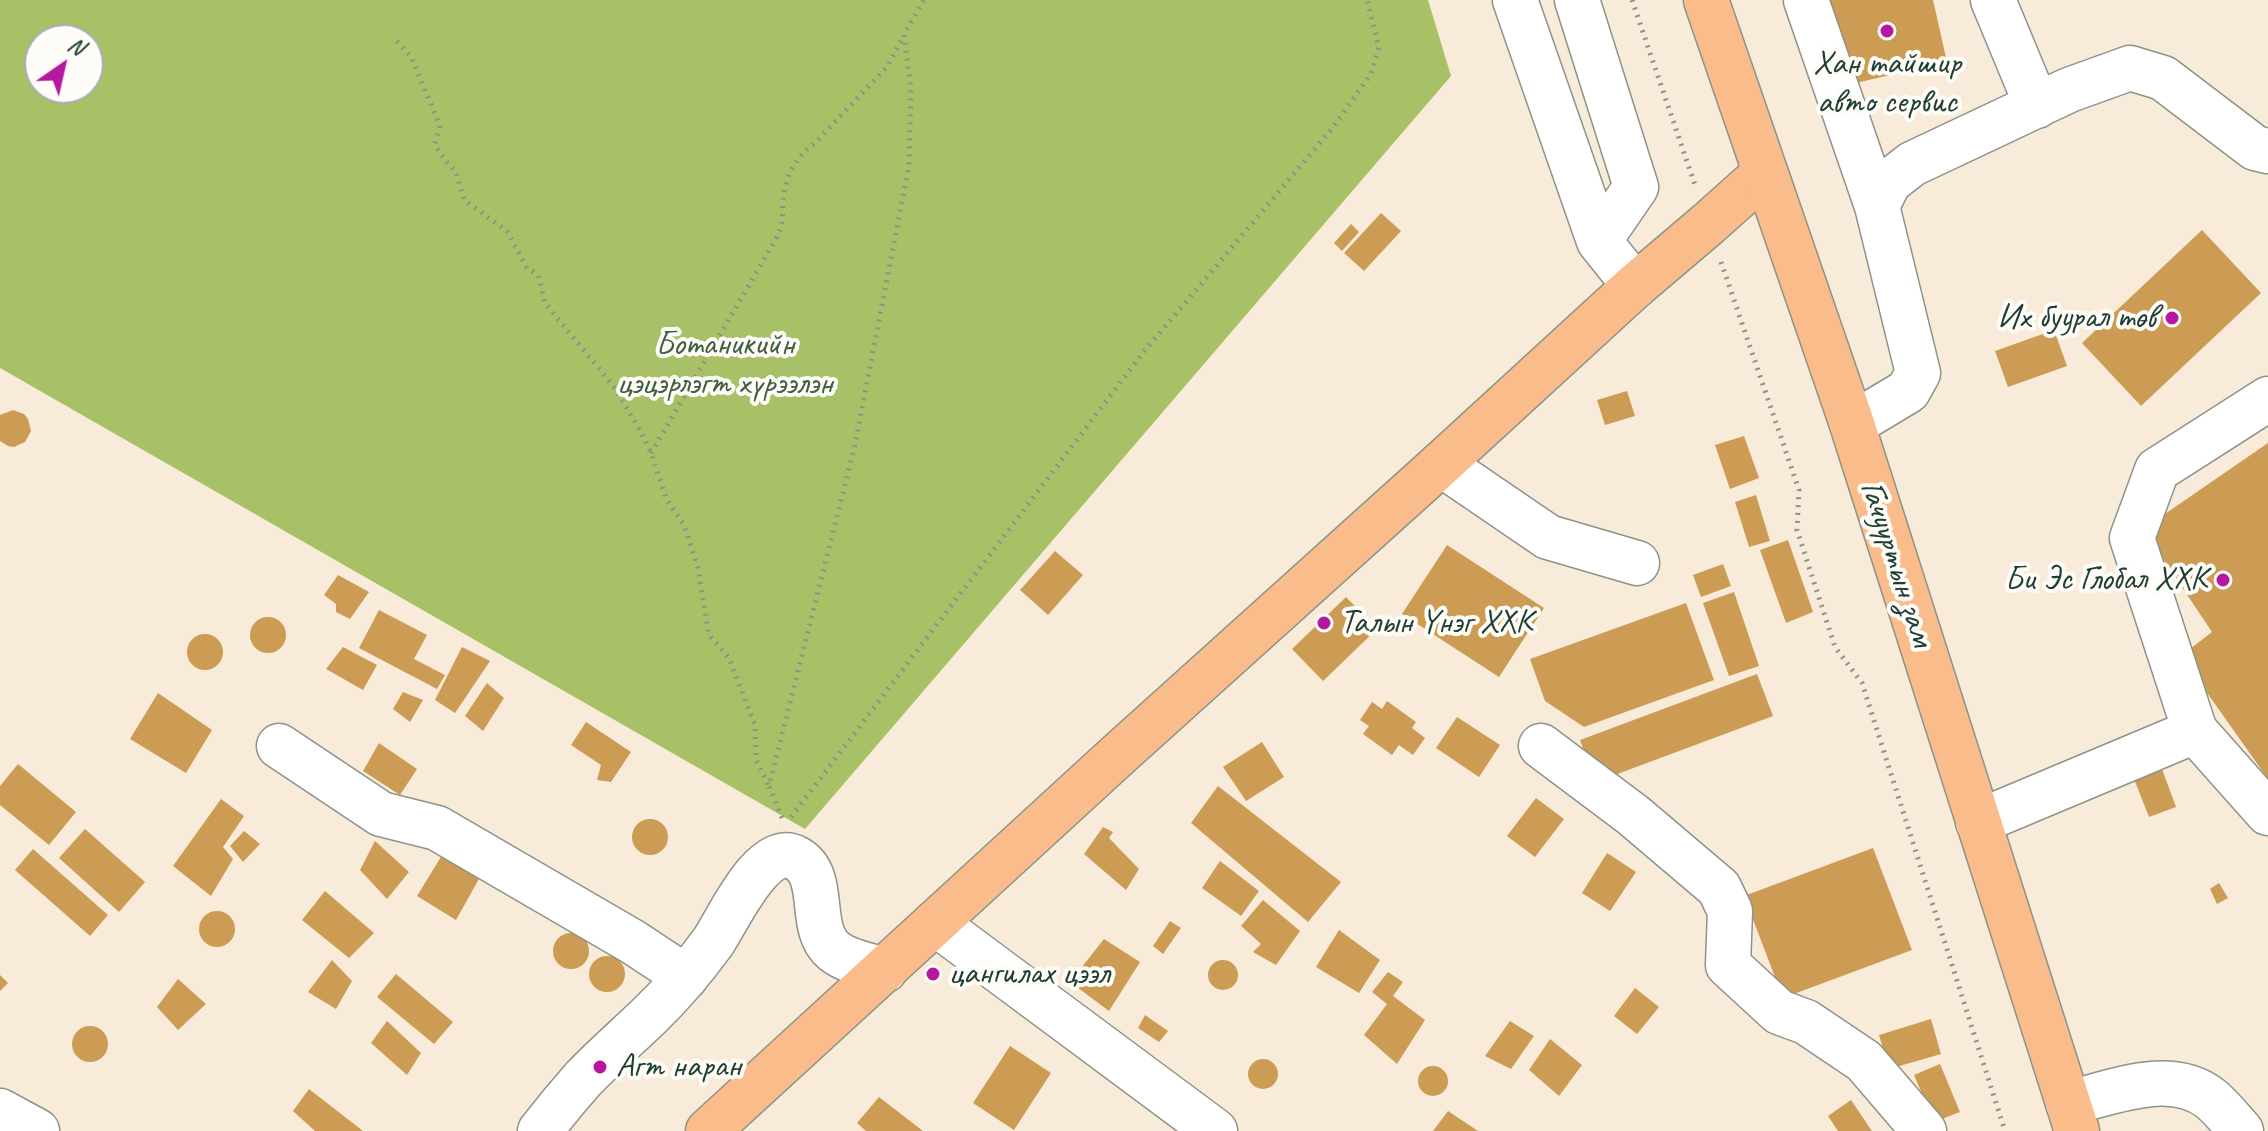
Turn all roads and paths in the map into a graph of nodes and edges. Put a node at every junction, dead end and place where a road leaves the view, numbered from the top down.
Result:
1 (924, 0) edge
2 (1367, 0) edge
3 (1515, 0) edge
4 (1541, 0) edge
5 (1577, 0) edge
6 (1632, 0) edge
7 (1706, 0) edge
8 (1806, 0) edge
9 (1993, 0) edge
10 (904, 34) junction
11 (397, 41) dead end
12 (2037, 106) junction
13 (2268, 151) edge
14 (1765, 173) junction
15 (1877, 206) junction
16 (1708, 224) junction
17 (1599, 241) junction
18 (1635, 286) junction
19 (2268, 399) edge
20 (1851, 421) junction
21 (651, 453) junction
22 (1441, 464) junction
23 (1637, 563) dead end
24 (2195, 731) junction
25 (279, 746) dead end
26 (1541, 746) dead end
27 (769, 786) junction
28 (2268, 813) edge
29 (1978, 822) junction
30 (935, 923) junction
31 (885, 970) junction
32 (686, 977) junction
33 (0, 1111) edge
34 (2268, 1116) edge
35 (2072, 1117) edge
36 (37, 1131) edge
37 (540, 1131) edge
38 (708, 1131) edge
39 (1215, 1131) edge
40 (1924, 1131) edge
41 (2005, 1131) edge
42 (2242, 1131) edge

1 - 10 path
2 - 27 path
3 - 17 street
4 - 5 street
5 - 17 street
6 - 16 path
7 - 14 main road, Гачууртын зам
8 - 15 street
9 - 12 street
10 - 21 path
10 - 27 path
11 - 21 path
12 - 13 street
12 - 15 street
14 - 16 main road
14 - 20 main road, Гачууртын зам
15 - 20 street
16 - 18 main road
16 - 41 path
17 - 18 street
18 - 22 main road
19 - 24 street
20 - 29 main road, Гачууртын зам
21 - 27 path
22 - 23 street
22 - 30 main road
24 - 28 street
24 - 29 street
25 - 32 street
26 - 40 street
29 - 35 main road, Гачууртын зам
30 - 31 main road
30 - 39 street
31 - 32 street
31 - 38 main road
32 - 37 street
33 - 36 street
34 - 42 street
35 - 42 street

